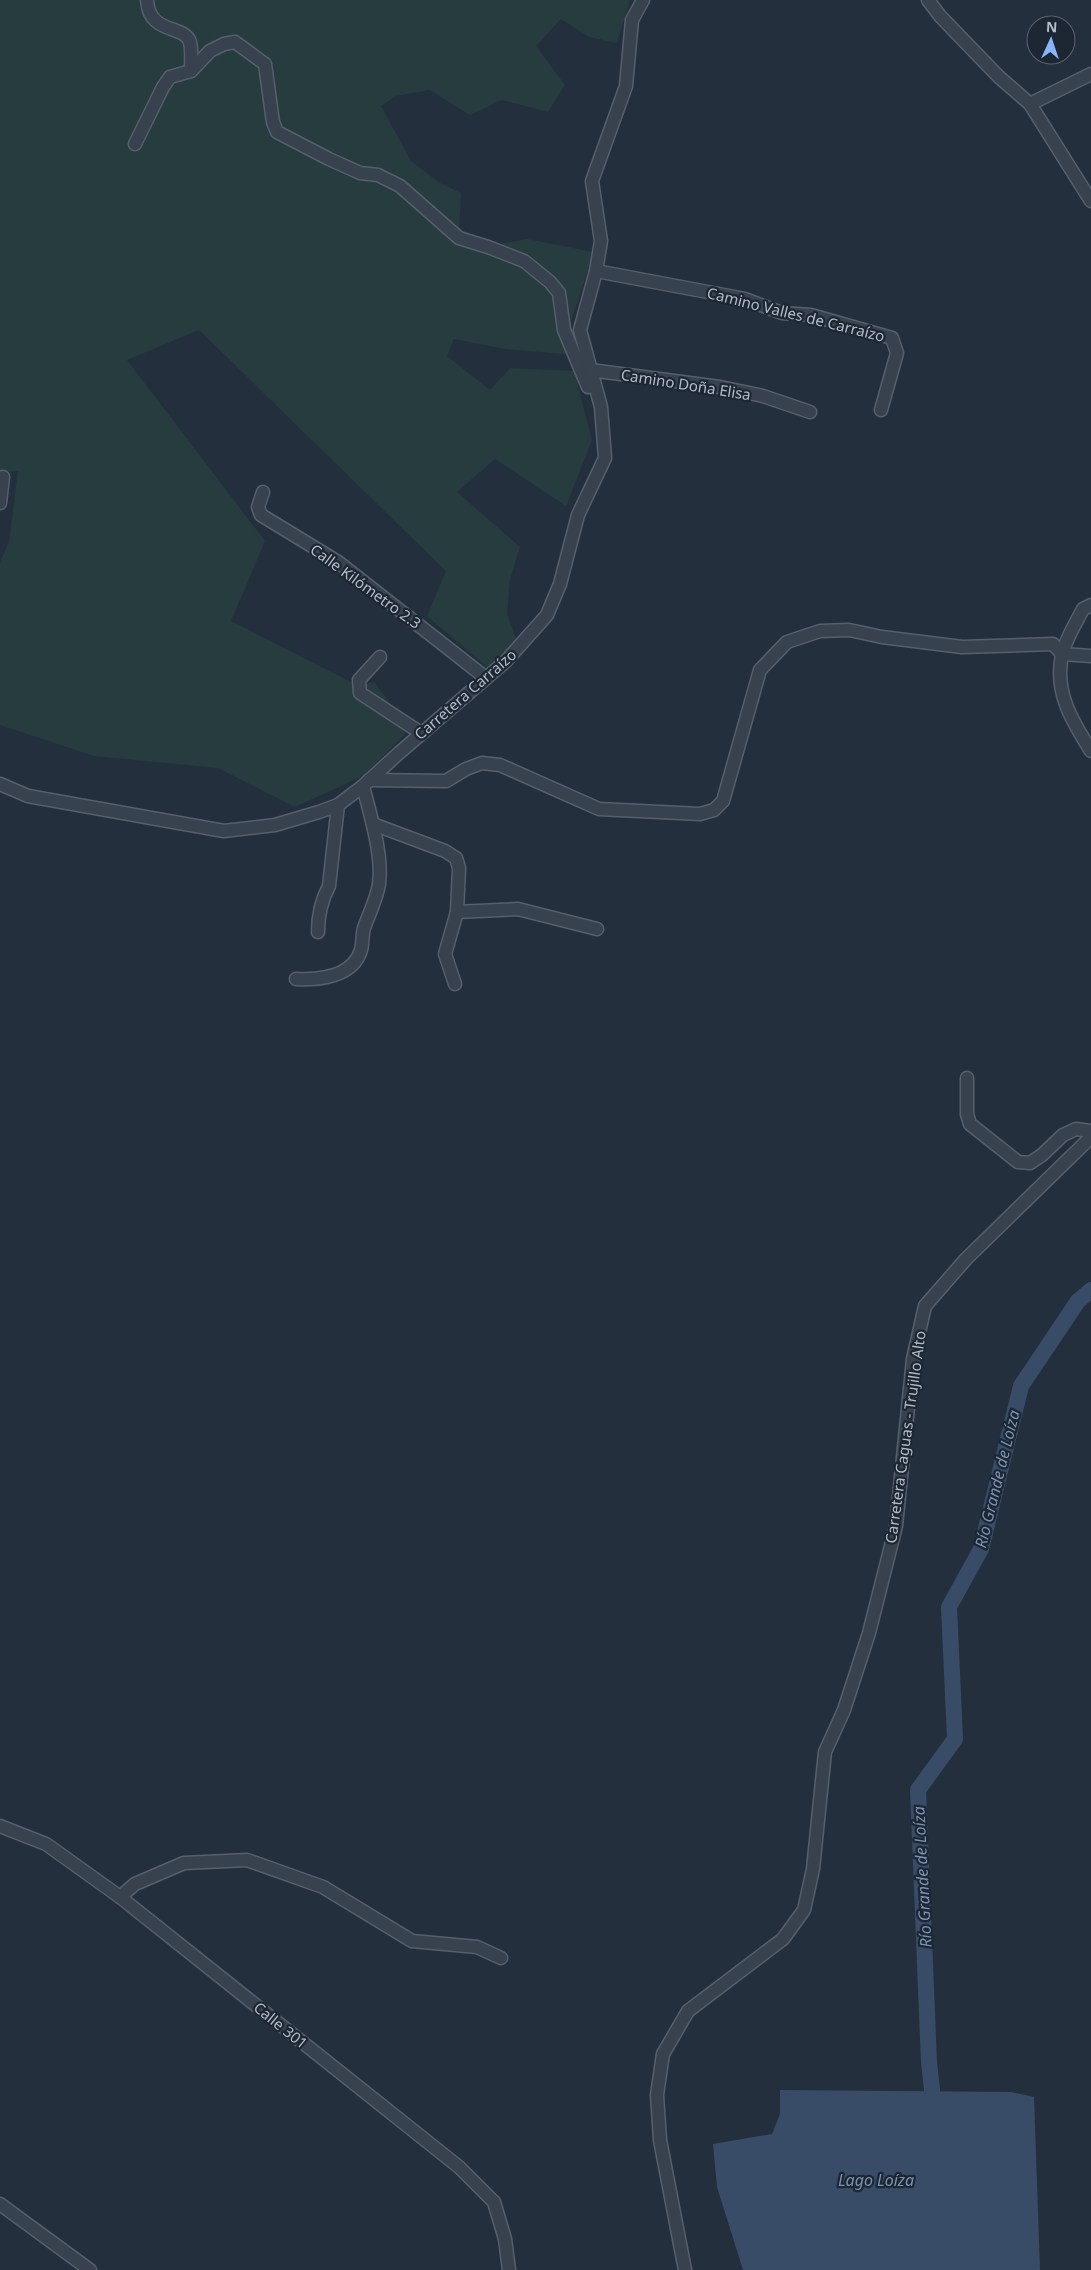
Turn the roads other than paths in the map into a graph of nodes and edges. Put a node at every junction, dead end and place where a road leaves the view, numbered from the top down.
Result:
1 (147, 0) edge
2 (643, 0) edge
3 (928, 0) edge
4 (191, 71) junction
5 (1091, 74) edge
6 (1030, 104) junction
7 (135, 144) dead end
8 (1091, 201) edge
9 (596, 271) junction
10 (590, 370) junction
11 (881, 410) dead end
12 (810, 412) dead end
13 (603, 433) junction
14 (3, 477) dead end
15 (263, 492) dead end
16 (0, 503) edge
17 (1091, 605) edge
18 (1062, 654) junction
19 (1091, 656) edge
20 (380, 657) dead end
21 (486, 678) junction
22 (421, 733) junction
23 (1091, 751) edge
24 (366, 783) junction
25 (0, 784) edge
26 (338, 805) junction
27 (373, 824) junction
28 (457, 912) junction
29 (597, 929) dead end
30 (318, 932) dead end
31 (301, 980) dead end
32 (455, 984) dead end
33 (967, 1078) dead end
34 (1091, 1131) edge
35 (1091, 1137) edge
36 (0, 1826) edge
37 (120, 1897) junction
38 (501, 1958) dead end
39 (0, 2204) edge
40 (90, 2270) edge
41 (509, 2270) edge
42 (685, 2270) edge

1 - 4 street
2 - 9 street, Carretera Carraízo
3 - 6 street
4 - 7 street
4 - 13 street
5 - 6 street
6 - 8 street
9 - 10 street, Carretera Carraízo
9 - 11 street, Camino Valles de Carraízo
10 - 12 street, Camino Doña Elisa
10 - 13 street, Carretera Carraízo
13 - 21 street, Carretera Carraízo
14 - 16 street
15 - 21 street, Calle Kilómetro 2.3
17 - 18 street
18 - 19 street
18 - 23 street
18 - 24 street
20 - 22 street
21 - 22 street, Carretera Carraízo
22 - 24 street, Carretera Carraízo
24 - 26 street, Carretera Carraízo
24 - 27 street
25 - 26 street, Carretera Carraízo
26 - 30 street
27 - 28 street
27 - 31 street
28 - 29 street
28 - 32 street
33 - 34 street
35 - 42 street, Carretera Caguas - Trujillo Alto
36 - 37 street, Calle 301
37 - 38 street
37 - 41 street, Calle 301
39 - 40 street

